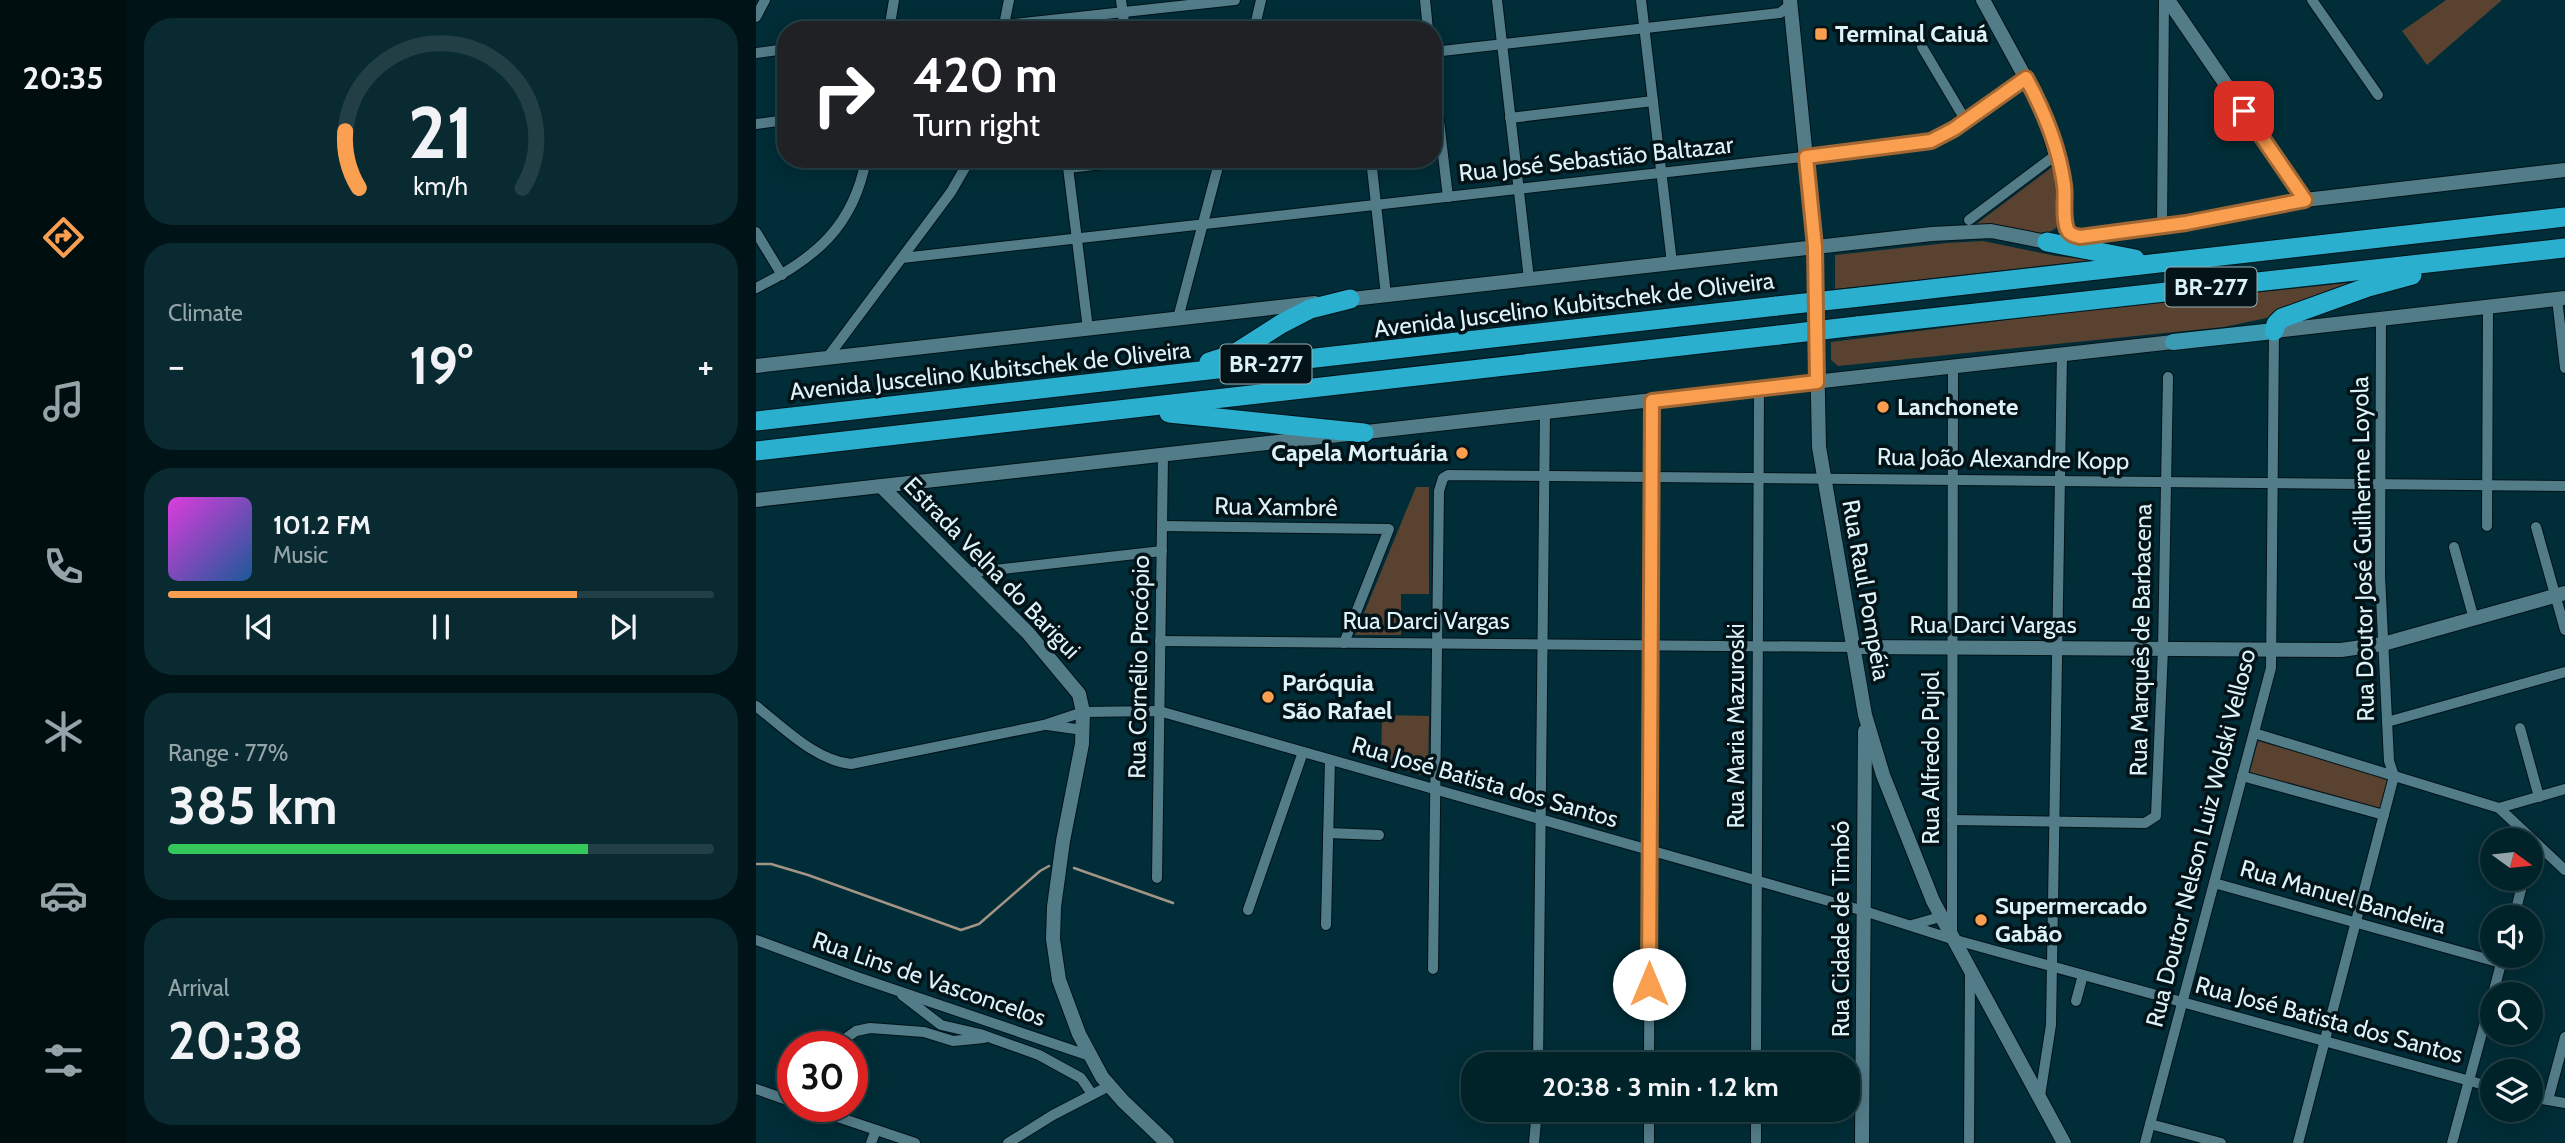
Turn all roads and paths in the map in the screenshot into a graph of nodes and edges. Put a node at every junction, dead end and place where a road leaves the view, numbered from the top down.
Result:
1 (765, 0) edge
2 (894, 0) edge
3 (1009, 0) edge
4 (1121, 0) edge
5 (1235, 0) edge
6 (1261, 0) edge
7 (1425, 0) edge
8 (1497, 0) edge
9 (1641, 0) edge
10 (1983, 0) edge
11 (2166, 0) edge
12 (2312, 0) edge
13 (1792, 2) edge
14 (1123, 12) junction
15 (756, 17) edge
16 (890, 21) edge
17 (1004, 21) edge
18 (1051, 21) edge
19 (1124, 21) edge
20 (1256, 21) edge
21 (1427, 21) edge
22 (1644, 28) junction
23 (1502, 44) junction
24 (1922, 47) dead end
25 (777, 50) edge
26 (1442, 51) edge
27 (756, 53) edge
28 (2026, 78) junction
29 (2378, 94) dead end
30 (1653, 101) junction
31 (1510, 118) junction
32 (777, 121) edge
33 (1966, 121) junction
34 (756, 124) edge
35 (1442, 147) edge
36 (2057, 154) junction
37 (1806, 157) junction
38 (864, 168) edge
39 (965, 168) edge
40 (1068, 168) edge
41 (1218, 168) edge
42 (1372, 168) edge
43 (2565, 170) edge
44 (1661, 173) junction
45 (1518, 189) junction
46 (1448, 197) junction
47 (2305, 200) junction
48 (1376, 205) junction
49 (2565, 217) edge
50 (1969, 220) dead end
51 (1202, 225) junction
52 (2162, 226) junction
53 (756, 232) edge
54 (1077, 239) junction
55 (2047, 242) joint
56 (1815, 247) junction
57 (2565, 248) edge
58 (2510, 254) junction
59 (902, 258) junction
60 (2168, 262) junction
61 (1672, 263) junction
62 (782, 275) junction
63 (1529, 279) junction
64 (756, 288) edge
65 (1386, 295) junction
66 (2561, 298) edge
67 (1350, 299) junction
68 (2488, 306) junction
69 (1178, 318) junction
70 (2381, 318) junction
71 (1088, 328) junction
72 (2274, 331) junction
73 (2173, 342) joint
74 (2062, 355) junction
75 (827, 358) junction
76 (756, 366) edge
77 (1953, 367) junction
78 (2565, 368) edge
79 (1154, 377) junction
80 (2168, 377) dead end
81 (1817, 382) junction
82 (1759, 389) junction
83 (1652, 401) junction
84 (1123, 410) junction
85 (1545, 413) junction
86 (756, 421) edge
87 (1364, 433) junction
88 (756, 451) edge
89 (1163, 456) junction
90 (1545, 474) junction
91 (1652, 476) junction
92 (1759, 477) junction
93 (1823, 478) junction
94 (1952, 479) junction
95 (2060, 481) junction
96 (2166, 482) junction
97 (2273, 483) junction
98 (2380, 484) junction
99 (881, 486) junction
100 (2487, 486) junction
101 (2565, 486) edge
102 (756, 500) edge
103 (1162, 526) junction
104 (2487, 526) dead end
105 (2536, 527) dead end
106 (2454, 547) dead end
107 (1162, 551) junction
108 (967, 573) junction
109 (2560, 594) edge
110 (2473, 619) junction
111 (2565, 630) edge
112 (1160, 641) junction
113 (1344, 643) junction
114 (1437, 643) junction
115 (1543, 644) junction
116 (2383, 644) junction
117 (1651, 645) junction
118 (1758, 646) junction
119 (1852, 647) junction
120 (1952, 647) junction
121 (2057, 648) junction
122 (2162, 649) junction
123 (2272, 650) junction
124 (2565, 672) edge
125 (756, 706) edge
126 (1159, 711) junction
127 (1083, 712) junction
128 (1865, 715) junction
129 (2387, 722) junction
130 (1044, 725) junction
131 (2520, 728) dead end
132 (1083, 730) junction
133 (2254, 733) junction
134 (1303, 752) junction
135 (1330, 760) junction
136 (1863, 765) junction
137 (1882, 771) junction
138 (2242, 776) junction
139 (2394, 776) junction
140 (2565, 789) edge
141 (1435, 790) junction
142 (2539, 797) junction
143 (1865, 802) junction
144 (2500, 808) junction
145 (2384, 815) junction
146 (1541, 820) junction
147 (1952, 820) junction
148 (2055, 821) junction
149 (2521, 828) edge
150 (1328, 833) junction
151 (1379, 835) dead end
152 (2543, 848) edge
153 (1650, 850) junction
154 (2563, 865) edge
155 (1157, 878) dead end
156 (1757, 881) junction
157 (2214, 883) junction
158 (1248, 910) dead end
159 (1864, 911) junction
160 (1941, 917) junction
161 (2356, 923) junction
162 (1326, 925) dead end
163 (1912, 925) junction
164 (1952, 939) junction
165 (756, 940) edge
166 (2480, 954) edge
167 (2053, 966) junction
168 (1433, 969) dead end
169 (1970, 970) junction
170 (2083, 975) junction
171 (898, 991) junction
172 (2076, 1001) dead end
173 (2182, 1002) junction
174 (860, 1031) edge
175 (987, 1037) junction
176 (2565, 1037) edge
177 (2480, 1039) edge
178 (2325, 1041) junction
179 (1538, 1052) edge
180 (1649, 1052) edge
181 (1756, 1052) edge
182 (1090, 1056) junction
183 (2469, 1080) junction
184 (2480, 1083) edge
185 (1109, 1086) junction
186 (756, 1089) edge
187 (1092, 1094) junction
188 (777, 1096) edge
189 (2040, 1096) junction
190 (2543, 1099) edge
191 (2548, 1100) junction
192 (2565, 1103) edge
193 (852, 1122) edge
194 (1537, 1122) edge
195 (1649, 1122) edge
196 (1756, 1122) edge
197 (2150, 1124) junction
198 (876, 1130) junction
199 (1014, 1141) edge
200 (871, 1143) edge
201 (915, 1143) edge
202 (1167, 1143) edge
203 (1534, 1143) edge
204 (1648, 1143) edge
205 (1756, 1143) edge
206 (1862, 1143) edge
207 (1969, 1143) edge
208 (2064, 1143) edge
209 (2145, 1143) edge
210 (2221, 1143) edge
211 (2298, 1143) edge
212 (2452, 1143) edge

1 - 15 street
2 - 16 street
3 - 17 street
4 - 14 street
5 - 14 street
6 - 20 street
7 - 21 street
8 - 23 street
9 - 22 street
10 - 28 main road
11 - 47 main road
11 - 52 street
12 - 29 street
13 - 22 street
13 - 37 main road, Rua Raul Pompéia
14 - 18 street
14 - 19 street
22 - 23 street
22 - 30 street
23 - 26 street
23 - 31 street
24 - 33 street
25 - 27 street
28 - 33 street, Rua José Sebastião Baltazar
28 - 36 main road
30 - 31 street
30 - 44 street
31 - 45 street
32 - 34 street
33 - 37 street, Rua José Sebastião Baltazar
35 - 46 street
36 - 50 street
36 - 52 main road
37 - 44 street, Rua José Sebastião Baltazar
37 - 56 main road, Rua Raul Pompéia
38 - 62 street
39 - 59 street
40 - 54 street
41 - 51 street
42 - 48 street
43 - 47 main road
44 - 45 street, Rua José Sebastião Baltazar
44 - 61 street
45 - 46 street, Rua José Sebastião Baltazar
45 - 63 street
46 - 48 street, Rua José Sebastião Baltazar
47 - 52 main road
48 - 51 street, Rua José Sebastião Baltazar
48 - 65 street
49 - 60 highway, Avenida Juscelino Kubitschek de Oliveira / BR-277
51 - 54 street, Rua José Sebastião Baltazar
51 - 69 street
53 - 62 street
54 - 59 street, Rua José Sebastião Baltazar
54 - 71 street
55 - 56 main road
55 - 60 highway
56 - 61 main road
56 - 81 main road, Rua Raul Pompéia
57 - 58 highway, BR-277
58 - 72 highway
58 - 84 highway, BR-277, bridge
59 - 75 street
60 - 79 highway, Avenida Juscelino Kubitschek de Oliveira / BR-277, bridge
61 - 63 main road
62 - 64 street
63 - 65 main road
65 - 67 main road
66 - 68 main road
66 - 78 street
67 - 69 main road
67 - 79 highway
68 - 70 main road
68 - 100 street
69 - 71 main road
70 - 72 main road
70 - 98 street, Rua Doutor José Guilherme Loyola
71 - 75 main road
72 - 73 main road
72 - 97 street, Rua Doutor Nelson Luiz Wolski Velloso
73 - 74 main road
74 - 77 main road
74 - 95 street
75 - 76 main road
77 - 81 main road
77 - 94 street, Rua Alfredo Pujol
79 - 86 highway, Avenida Juscelino Kubitschek de Oliveira / BR-277
80 - 96 street, Rua Marquês de Barbacena
81 - 82 main road
81 - 93 main road, Rua Raul Pompéia
82 - 83 main road
82 - 92 street, Rua Maria Mazuroski
83 - 85 main road
83 - 91 street
84 - 87 highway
84 - 88 highway, BR-277
85 - 87 main road
85 - 90 street
87 - 89 main road
89 - 99 main road
89 - 103 street, Rua Cornélio Procópio
90 - 91 street, Rua João Alexandre Kopp
90 - 114 street, Rua João Alexandre Kopp
90 - 115 street
91 - 92 street, Rua João Alexandre Kopp
91 - 117 street
92 - 93 street, Rua João Alexandre Kopp
92 - 118 street, Rua Maria Mazuroski
93 - 94 street, Rua João Alexandre Kopp
93 - 119 main road, Rua Raul Pompéia
94 - 95 street, Rua João Alexandre Kopp
94 - 120 street, Rua Alfredo Pujol
95 - 96 street, Rua João Alexandre Kopp
95 - 121 street
96 - 97 street, Rua João Alexandre Kopp
96 - 122 street, Rua Marquês de Barbacena
97 - 98 street, Rua João Alexandre Kopp
97 - 123 street, Rua Doutor Nelson Luiz Wolski Velloso
98 - 100 street, Rua João Alexandre Kopp
98 - 116 street, Rua Doutor José Guilherme Loyola
99 - 102 main road
99 - 108 main road, Estrada Velha do Barigui
100 - 101 street, Rua João Alexandre Kopp
100 - 104 street
103 - 107 street, Rua Cornélio Procópio
103 - 113 street, Rua Xambrê
105 - 109 street
106 - 110 street
107 - 108 street
107 - 112 street, Rua Cornélio Procópio
108 - 127 main road, Estrada Velha do Barigui
109 - 110 main road, Rua Darci Vargas
109 - 111 street
110 - 116 main road, Rua Darci Vargas
112 - 113 street, Rua Darci Vargas
112 - 126 street, Rua Cornélio Procópio
113 - 114 street, Rua Darci Vargas
114 - 115 street, Rua Darci Vargas
114 - 141 street
115 - 117 street, Rua Darci Vargas
115 - 146 street
116 - 123 main road, Rua Darci Vargas
116 - 129 street, Rua Doutor José Guilherme Loyola
117 - 118 street, Rua Darci Vargas
117 - 153 street
118 - 119 street, Rua Darci Vargas
118 - 156 street, Rua Maria Mazuroski
119 - 120 main road, Rua Darci Vargas
119 - 128 main road, Rua Raul Pompéia
120 - 121 main road, Rua Darci Vargas
120 - 147 street, Rua Alfredo Pujol
121 - 122 main road, Rua Darci Vargas
121 - 148 street
122 - 123 main road, Rua Darci Vargas
122 - 148 street, Rua Marquês de Barbacena
123 - 133 street, Rua Doutor Nelson Luiz Wolski Velloso
124 - 129 street
125 - 130 street, Rua José Batista dos Santos
126 - 127 street, Rua José Batista dos Santos
126 - 134 street, Rua José Batista dos Santos
126 - 155 street, Rua Cornélio Procópio
127 - 130 street, Rua José Batista dos Santos
127 - 132 main road, Estrada Velha do Barigui
128 - 136 main road, Rua Cidade de Timbó
128 - 137 main road, Rua Raul Pompéia
129 - 139 street, Rua Doutor José Guilherme Loyola
130 - 132 street, Rua José Batista dos Santos
131 - 142 street
132 - 182 main road, Estrada Velha do Barigui
133 - 138 street, Rua Doutor Nelson Luiz Wolski Velloso
133 - 139 street
134 - 135 street, Rua José Batista dos Santos
134 - 158 street
135 - 141 street, Rua José Batista dos Santos
135 - 150 street
136 - 137 main road
136 - 143 main road, Rua Cidade de Timbó
137 - 143 main road
137 - 160 main road, Rua Raul Pompéia
138 - 145 street
138 - 157 street, Rua Doutor Nelson Luiz Wolski Velloso
139 - 144 street
139 - 145 street, Rua Doutor José Guilherme Loyola
140 - 142 street
141 - 146 street, Rua José Batista dos Santos
141 - 168 street
142 - 144 street
143 - 159 main road, Rua Cidade de Timbó
144 - 149 street
145 - 161 street, Rua Doutor José Guilherme Loyola
146 - 153 street, Rua José Batista dos Santos
146 - 179 street
147 - 148 street
147 - 164 street, Rua Alfredo Pujol
148 - 167 street
150 - 151 street
150 - 162 street
152 - 154 street
153 - 156 street, Rua José Batista dos Santos
153 - 180 street
156 - 159 street, Rua José Batista dos Santos
156 - 181 street, Rua Maria Mazuroski
157 - 161 street, Rua Manuel Bandeira
157 - 173 street, Rua Doutor Nelson Luiz Wolski Velloso
159 - 163 street, Rua José Batista dos Santos
159 - 206 main road, Rua Cidade de Timbó
160 - 163 street
160 - 164 main road, Rua Raul Pompéia
161 - 166 street, Rua Manuel Bandeira
161 - 178 street, Rua Doutor José Guilherme Loyola
163 - 164 street, Rua José Batista dos Santos
164 - 167 street, Rua José Batista dos Santos
164 - 169 main road, Rua Raul Pompéia
165 - 171 street, Rua Lins de Vasconcelos
167 - 170 street, Rua José Batista dos Santos
167 - 189 street
169 - 189 main road, Rua Raul Pompéia
169 - 207 street
170 - 172 street
170 - 173 street, Rua José Batista dos Santos
171 - 175 street
171 - 182 street, Rua Lins de Vasconcelos
173 - 178 street, Rua José Batista dos Santos
173 - 197 street, Rua Doutor Nelson Luiz Wolski Velloso
174 - 175 street
175 - 187 street
176 - 191 street
177 - 183 street
178 - 183 street, Rua José Batista dos Santos
178 - 211 street, Rua Doutor José Guilherme Loyola
182 - 185 main road, Estrada Velha do Barigui
183 - 184 street, Rua José Batista dos Santos
183 - 212 street
185 - 187 street
185 - 202 main road, Estrada Velha do Barigui
186 - 188 street
187 - 199 street
189 - 208 main road, Rua Raul Pompéia
190 - 191 street
191 - 192 street
193 - 198 street
194 - 203 street
195 - 204 street
196 - 205 street
197 - 209 street, Rua Doutor Nelson Luiz Wolski Velloso
197 - 210 street
198 - 200 street
198 - 201 street

